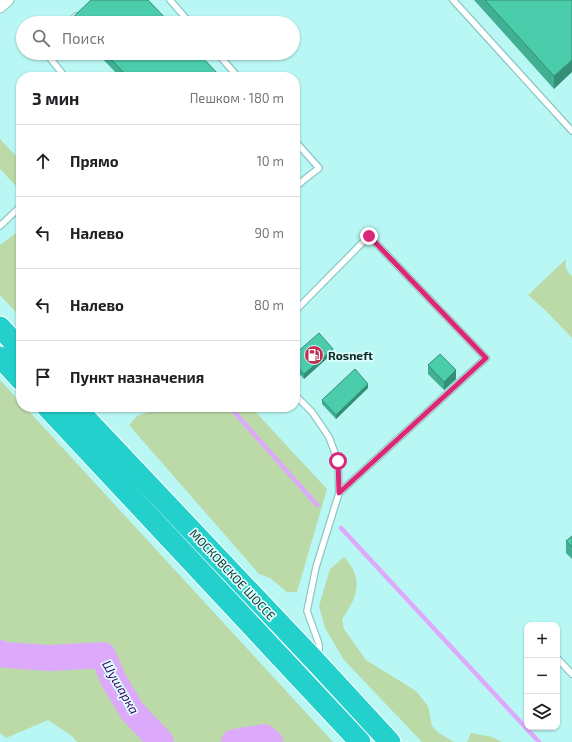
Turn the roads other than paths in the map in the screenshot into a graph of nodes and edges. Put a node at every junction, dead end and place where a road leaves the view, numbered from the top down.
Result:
1 (8, 0) edge
2 (170, 0) edge
3 (453, 0) edge
4 (0, 7) edge
5 (184, 16) edge
6 (52, 60) edge
7 (223, 60) edge
8 (61, 72) edge
9 (234, 72) edge
10 (572, 131) edge
11 (300, 147) edge
12 (300, 183) edge
13 (16, 211) edge
14 (0, 226) edge
15 (300, 306) edge
16 (0, 327) edge
17 (16, 345) edge
18 (0, 357) edge
19 (16, 375) edge
20 (300, 400) edge
21 (52, 412) edge
22 (80, 412) edge
23 (339, 493) junction
24 (560, 661) edge
25 (318, 664) junction
26 (572, 674) edge
27 (360, 742) edge
28 (390, 742) edge

1 - 4 street
2 - 5 lane
3 - 10 lane
6 - 8 lane
7 - 9 lane
11 - 12 lane
13 - 14 lane
15 - 23 lane
16 - 17 highway
18 - 19 highway
20 - 23 lane
21 - 27 highway, МОСКОВСКОЕ ШОССЕ
22 - 25 highway, МОСКОВСКОЕ ШОССЕ
23 - 25 lane
24 - 26 lane
25 - 28 highway, МОСКОВСКОЕ ШОССЕ

